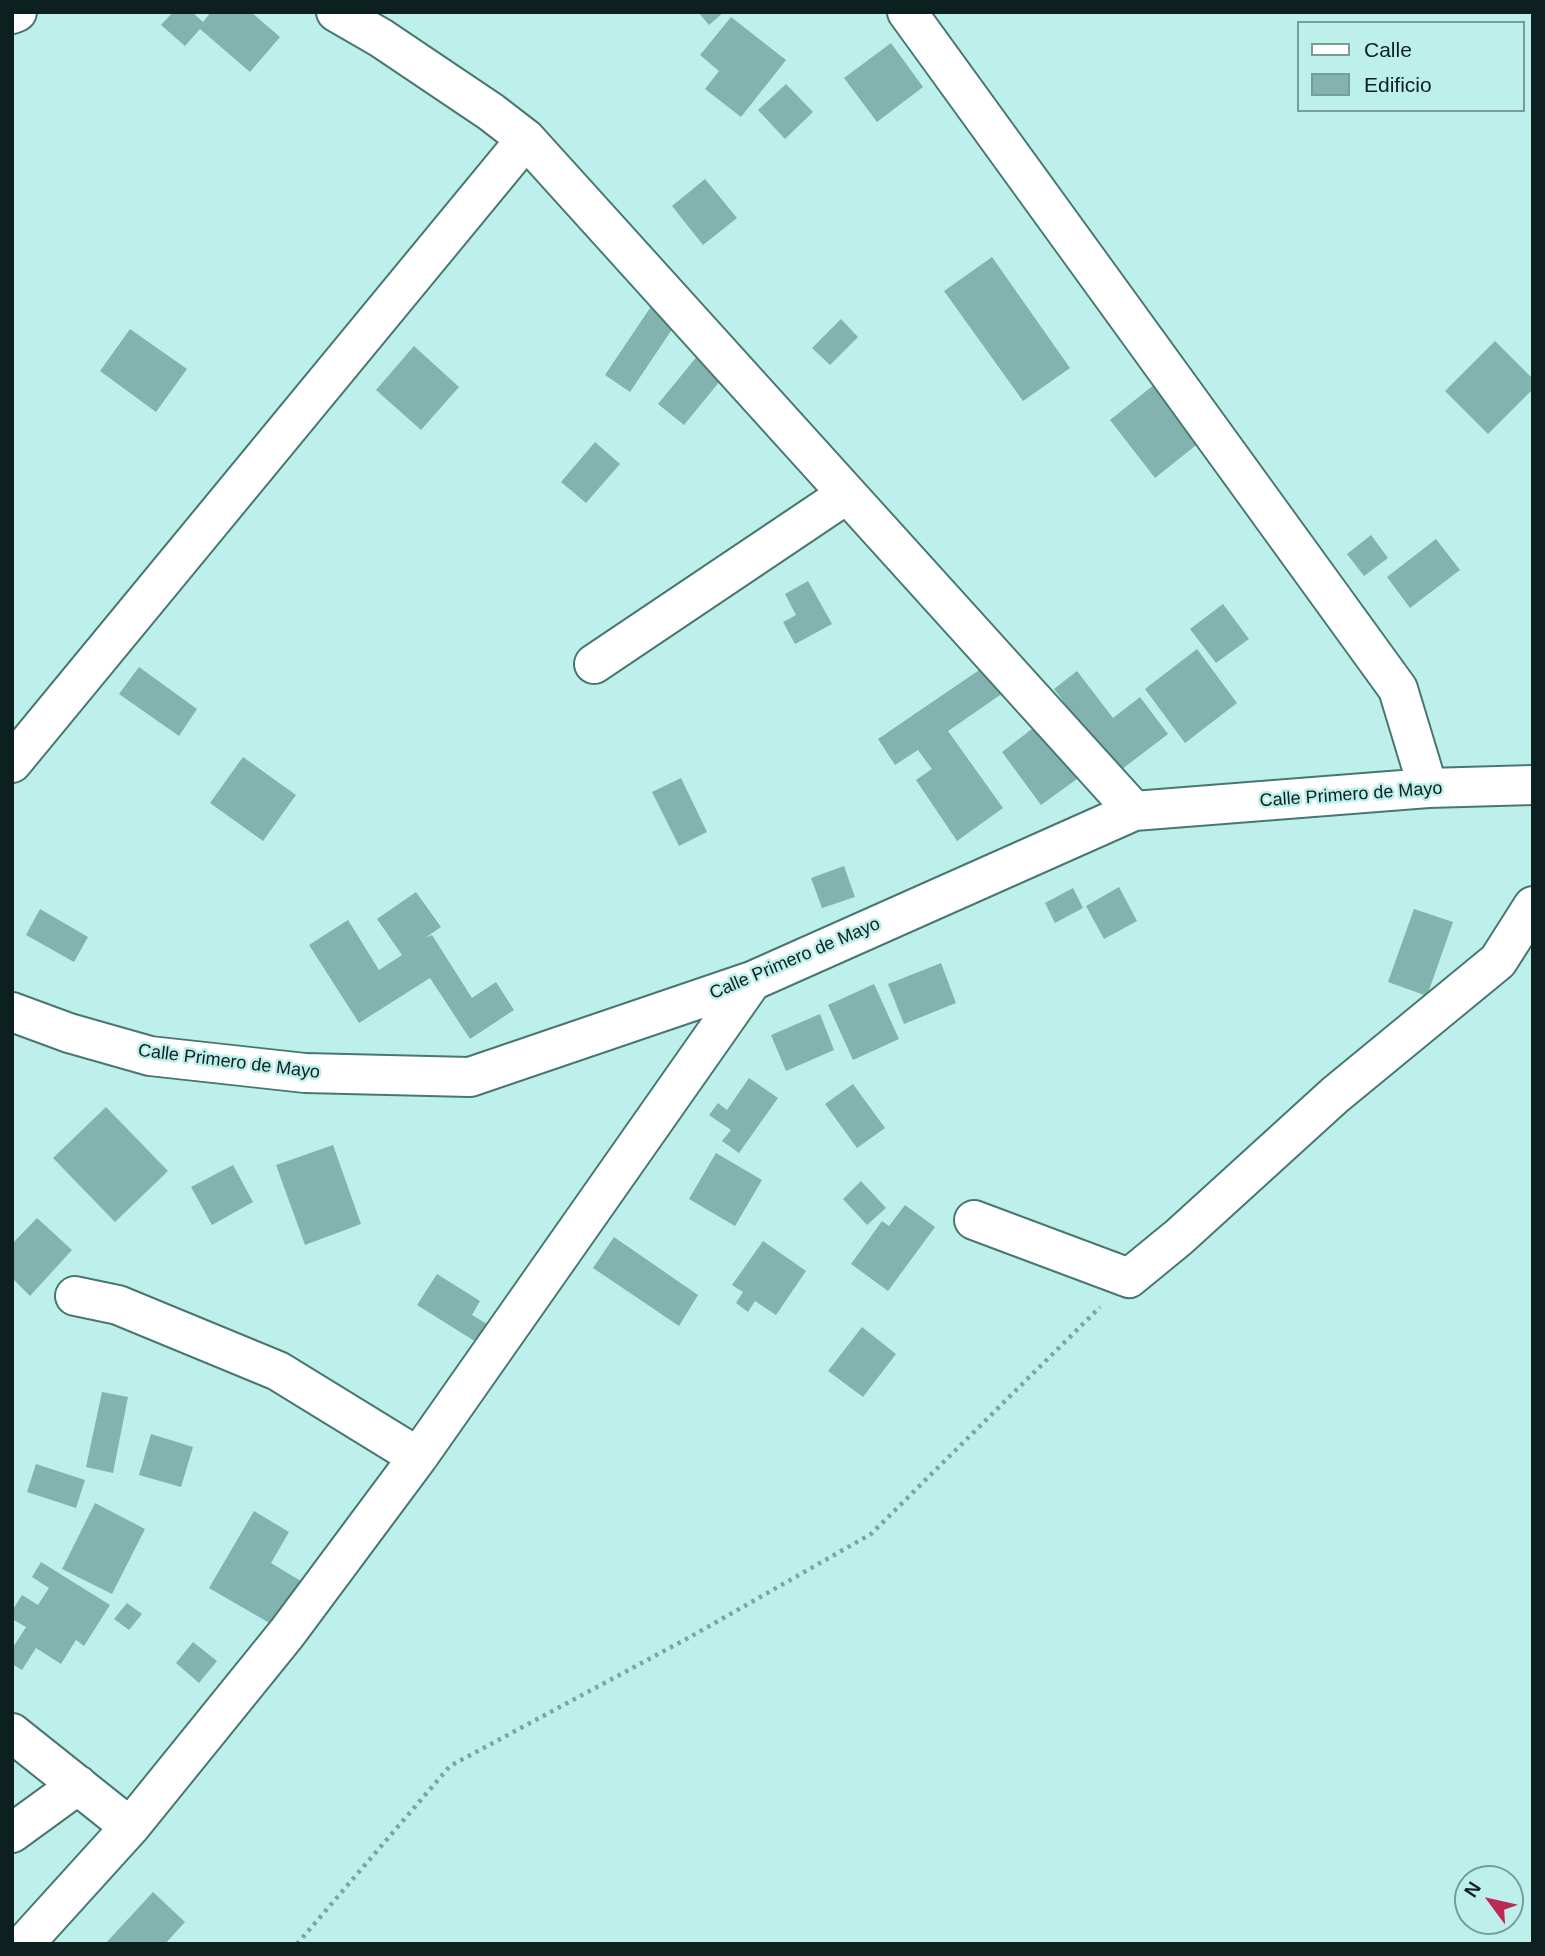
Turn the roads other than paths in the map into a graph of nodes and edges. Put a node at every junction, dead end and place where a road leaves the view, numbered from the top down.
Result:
1 (17, 12) edge
2 (336, 12) edge
3 (907, 12) edge
4 (12, 14) edge
5 (526, 139) junction
6 (847, 494) junction
7 (594, 664) dead end
8 (12, 763) edge
9 (1533, 785) edge
10 (1428, 788) junction
11 (1134, 811) junction
12 (1533, 906) edge
13 (752, 981) junction
14 (12, 1012) edge
15 (974, 1220) dead end
16 (75, 1296) dead end
17 (418, 1457) junction
18 (12, 1733) edge
19 (78, 1784) junction
20 (130, 1828) junction
21 (12, 1833) edge
22 (24, 1944) edge

1 - 4 street
2 - 5 street
3 - 10 street
5 - 6 street
5 - 8 street
6 - 7 street
6 - 11 street
9 - 10 street, Calle Primero de Mayo
10 - 11 street, Calle Primero de Mayo
11 - 13 street, Calle Primero de Mayo
12 - 15 street
13 - 14 street, Calle Primero de Mayo
13 - 17 street
16 - 17 street
17 - 20 street
18 - 19 street
19 - 20 street
19 - 21 street
20 - 22 street

